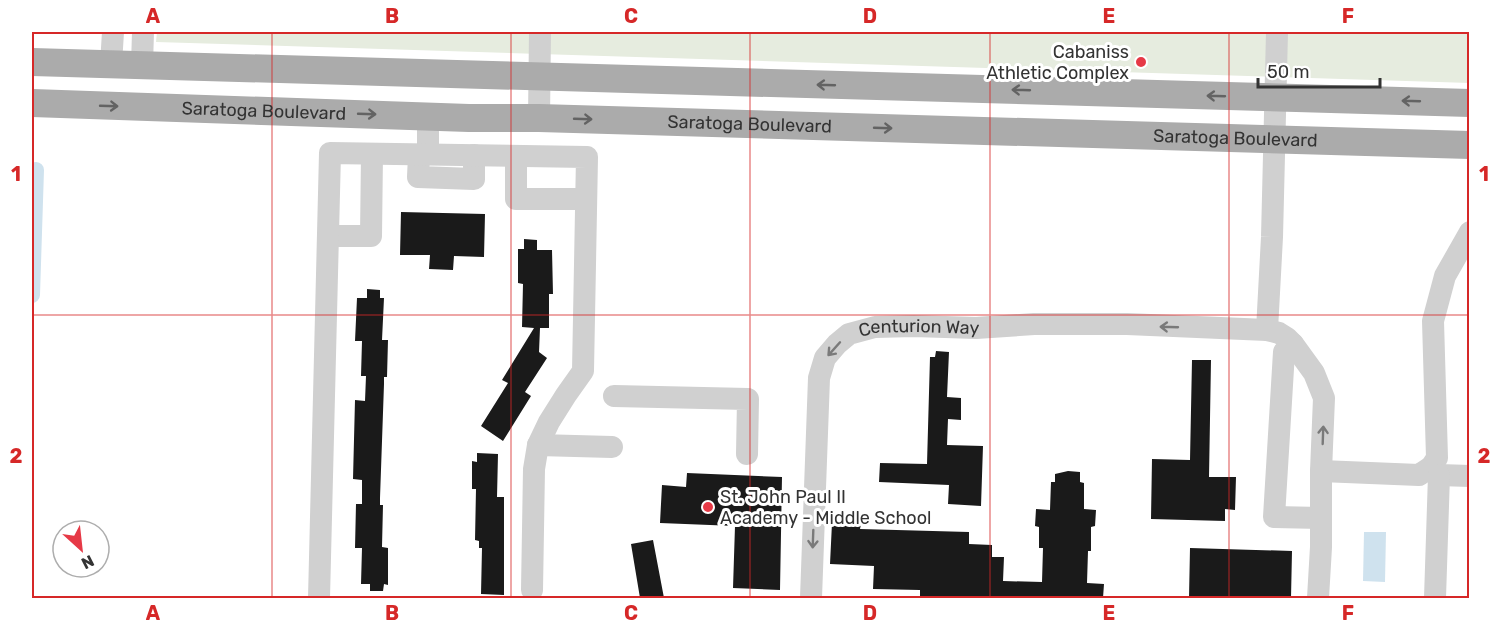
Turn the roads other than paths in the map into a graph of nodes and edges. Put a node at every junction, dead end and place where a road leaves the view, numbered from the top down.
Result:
1 (112, 32) edge
2 (143, 32) edge
3 (540, 32) edge
4 (1277, 32) edge
5 (32, 62) edge
6 (111, 64) junction
7 (142, 65) junction
8 (540, 76) junction
9 (1275, 97) junction
10 (1470, 103) edge
11 (38, 106) edge
12 (428, 116) junction
13 (469, 117) junction
14 (539, 118) junction
15 (1274, 140) junction
16 (1470, 145) edge
17 (372, 154) junction
18 (423, 154) junction
19 (471, 155) junction
20 (516, 156) junction
21 (586, 199) junction
22 (1470, 232) edge
23 (328, 236) junction
24 (1267, 330) junction
25 (1293, 344) junction
26 (614, 396) dead end
27 (538, 445) junction
28 (612, 447) dead end
29 (747, 454) dead end
30 (1321, 471) junction
31 (1435, 471) junction
32 (1470, 476) edge
33 (1322, 518) junction
34 (532, 590) dead end
35 (319, 598) edge
36 (811, 598) edge
37 (1318, 598) edge
38 (1435, 598) edge

1 - 6 street
2 - 7 street
3 - 8 street
4 - 9 street
5 - 6 main road
6 - 7 main road
7 - 8 main road
9 -> 8 main road
8 - 14 street
10 -> 9 main road
9 - 15 street
11 -> 12 main road, Saratoga Boulevard
12 - 13 main road, Saratoga Boulevard
12 - 18 street
13 - 14 main road, Saratoga Boulevard
13 - 19 street
14 -> 15 main road, Saratoga Boulevard
15 - 16 main road, Saratoga Boulevard
15 - 24 street
17 - 18 street
17 - 23 street
17 - 23 street
18 - 19 street
19 - 20 street
20 - 21 street
20 - 21 street
21 - 27 street
22 - 31 street
23 - 35 street
24 - 25 street, Centurion Way
24 -> 36 street, Centurion Way
30 -> 25 street, Centurion Way
25 - 33 street
26 - 29 street
27 - 28 street
27 - 34 street
30 - 31 street
30 - 33 street, Centurion Way
31 - 32 street
31 - 38 street
33 - 37 street, Centurion Way

